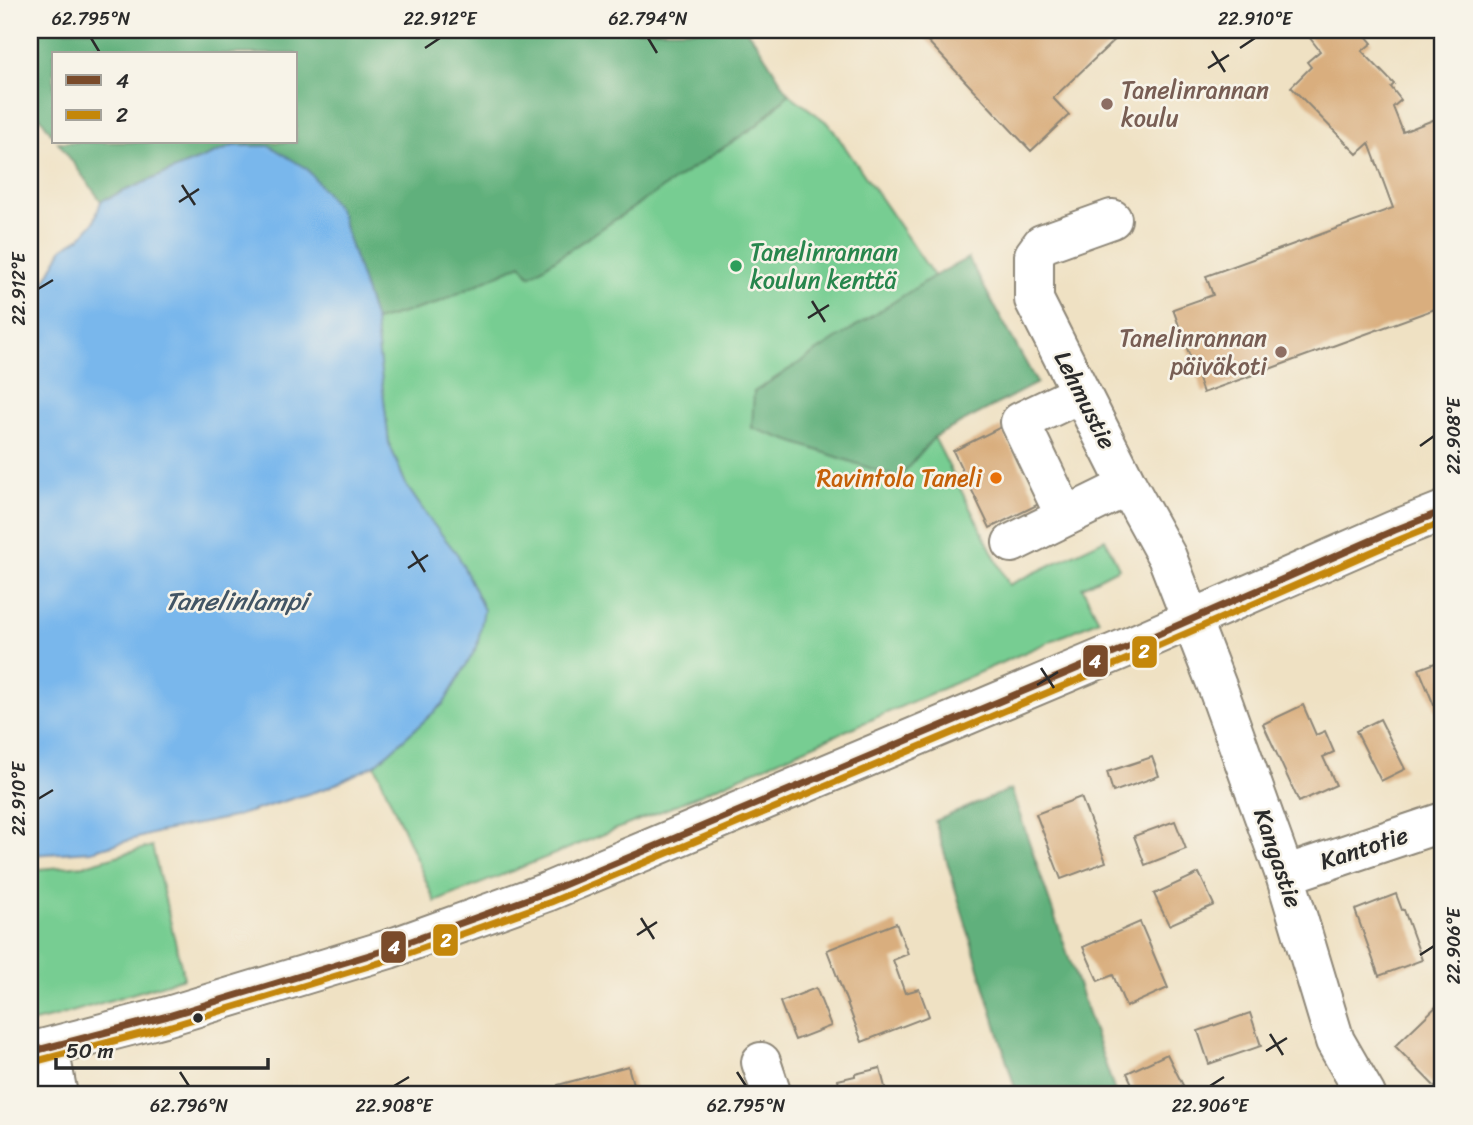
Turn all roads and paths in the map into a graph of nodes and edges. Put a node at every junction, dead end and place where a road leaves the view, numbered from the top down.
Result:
1 (1112, 219) dead end
2 (1081, 393) junction
3 (1128, 486) junction
4 (1443, 510) edge
5 (1065, 516) junction
6 (1012, 543) dead end
7 (1191, 619) junction
8 (1443, 822) edge
9 (1285, 874) junction
10 (40, 1050) edge
11 (58, 1095) edge
12 (1366, 1095) edge

1 - 2 street, Lehmustie
2 - 3 street, Lehmustie
2 - 5 street
3 - 5 street
3 - 7 street, Lehmustie
4 - 7 street
5 - 6 street
7 - 9 street, Kangastie
7 - 10 street
8 - 9 street, Kantotie
9 - 12 street, Kangastie
10 - 11 street

